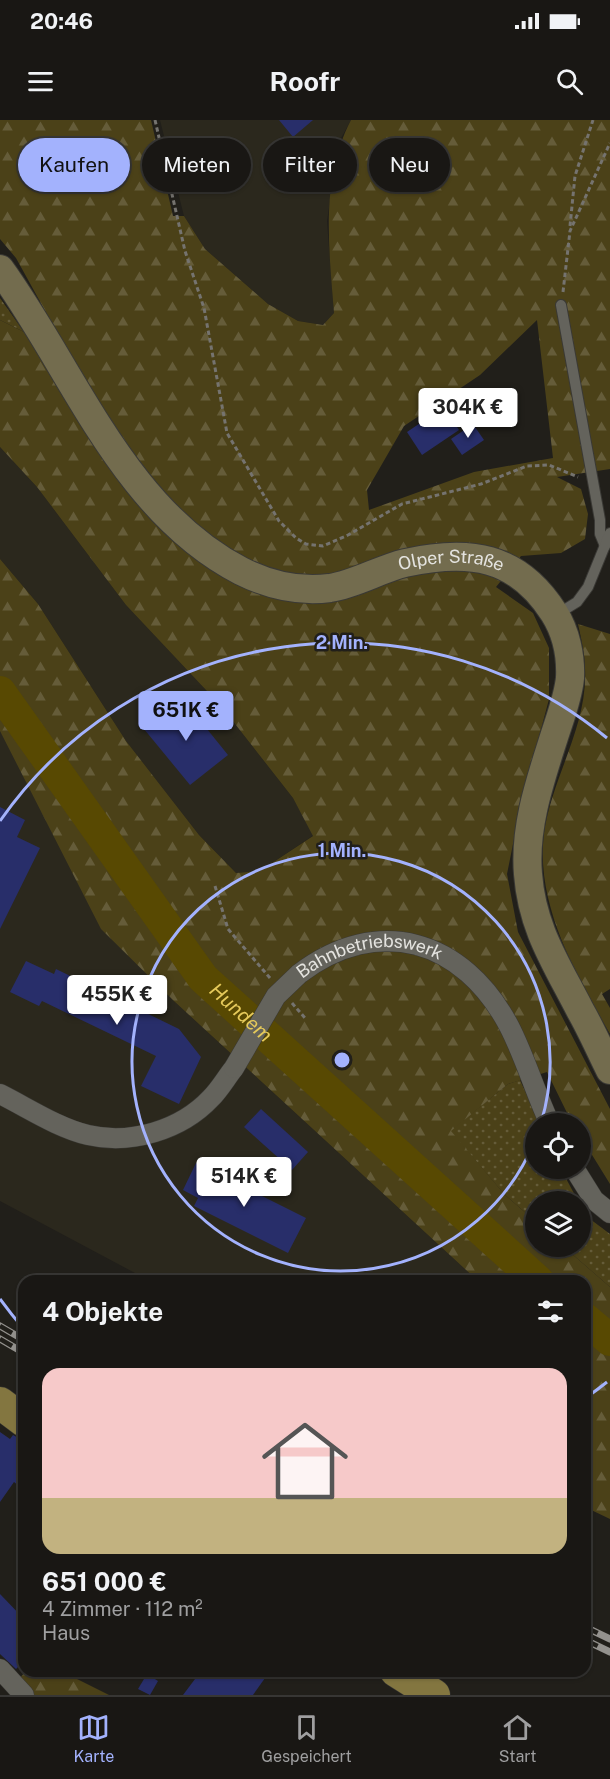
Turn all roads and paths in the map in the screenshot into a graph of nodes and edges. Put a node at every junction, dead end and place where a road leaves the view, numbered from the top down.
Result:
1 (155, 120) edge
2 (593, 120) edge
3 (610, 143) edge
4 (570, 231) junction
5 (0, 269) edge
6 (561, 305) joint
7 (593, 484) junction
8 (610, 533) edge
9 (605, 546) junction
10 (556, 615) junction
11 (215, 886) dead end
12 (274, 982) dead end
13 (289, 1000) dead end
14 (305, 1018) dead end
15 (610, 1070) edge
16 (0, 1094) edge
17 (545, 1113) edge
18 (581, 1179) edge
19 (610, 1214) edge
20 (0, 1403) edge
21 (18, 1416) edge
22 (0, 1669) edge
23 (406, 1677) edge
24 (24, 1695) edge
25 (435, 1695) edge

1 - 7 path
2 - 4 path
3 - 4 path
4 - 6 path
5 - 10 main road, Olper Straße
6 - 7 lane
7 - 9 lane
8 - 9 lane
9 - 10 lane
10 - 15 main road, Olper Straße
11 - 12 path
13 - 14 path
16 - 17 street, Bahnbetriebswerk, bridge
18 - 19 street
20 - 21 main road
22 - 24 street
23 - 25 main road

